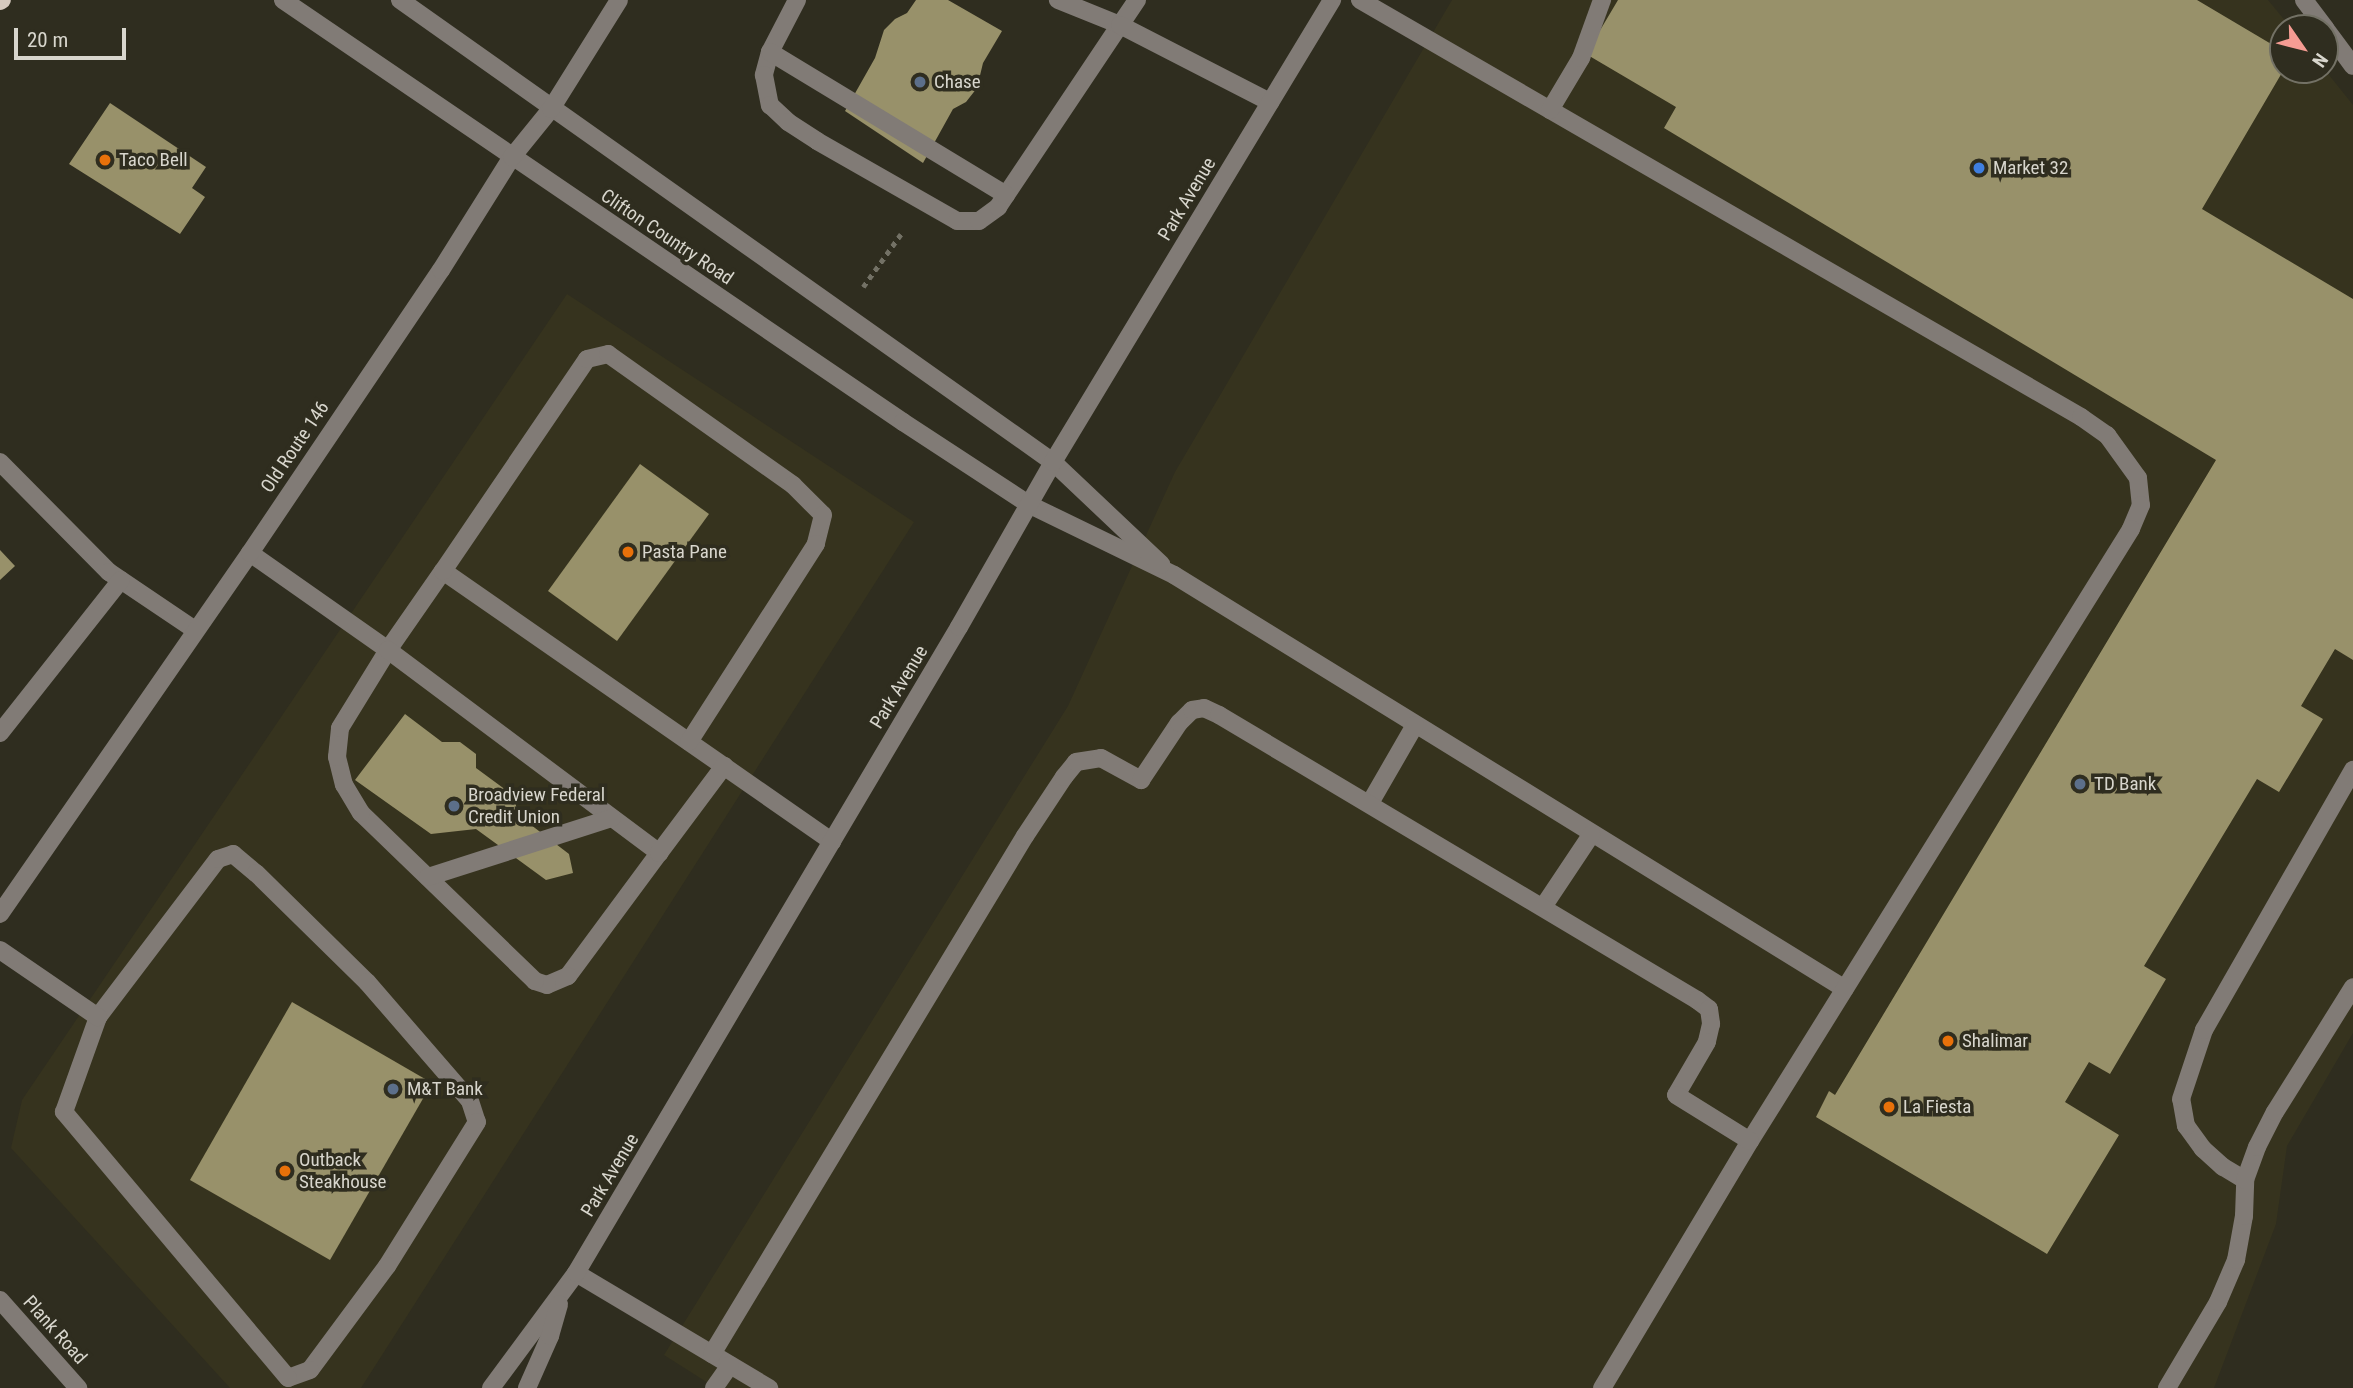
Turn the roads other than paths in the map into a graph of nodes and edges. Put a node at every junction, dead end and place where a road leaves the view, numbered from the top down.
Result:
1 (284, 0) edge
2 (400, 0) edge
3 (619, 0) edge
4 (797, 0) edge
5 (1058, 0) edge
6 (1137, 0) edge
7 (1332, 0) edge
8 (1360, 0) edge
9 (1602, 0) edge
10 (1120, 25) junction
11 (2339, 47) edge
12 (770, 51) junction
13 (2353, 66) edge
14 (1270, 102) junction
15 (551, 110) junction
16 (1550, 110) junction
17 (512, 157) junction
18 (1006, 195) junction
19 (0, 462) edge
20 (1053, 462) junction
21 (1030, 505) junction
22 (250, 553) junction
23 (443, 571) junction
24 (1174, 576) junction
25 (121, 580) junction
26 (195, 629) junction
27 (388, 650) junction
28 (1415, 725) junction
29 (1, 731) edge
30 (689, 742) junction
31 (724, 766) junction
32 (2353, 770) edge
33 (1370, 803) junction
34 (612, 818) junction
35 (1591, 835) junction
36 (832, 841) junction
37 (659, 853) junction
38 (428, 877) junction
39 (1543, 907) junction
40 (0, 914) edge
41 (0, 950) edge
42 (2353, 987) edge
43 (1845, 989) junction
44 (98, 1017) junction
45 (1750, 1141) junction
46 (2245, 1180) junction
47 (576, 1273) junction
48 (561, 1297) junction
49 (0, 1300) edge
50 (712, 1354) junction
51 (730, 1365) junction
52 (78, 1388) edge
53 (491, 1388) edge
54 (527, 1388) edge
55 (714, 1388) edge
56 (769, 1388) edge
57 (1602, 1388) edge
58 (2167, 1388) edge

1 - 17 street, Clifton Country Road
2 - 15 street, Clifton Country Road
3 - 15 street, Old Route 146
4 - 12 street
5 - 10 street
6 - 10 street
7 - 14 street, Park Avenue
8 - 16 street
9 - 16 street
10 - 14 street
10 - 18 street
11 - 13 street
12 - 18 street
12 - 18 street
14 - 20 street, Park Avenue
15 - 17 street, Old Route 146
15 - 20 street, Clifton Country Road
16 - 43 street
17 - 21 street, Clifton Country Road
17 - 22 street, Old Route 146
19 - 25 street
20 - 21 street, Park Avenue
20 - 24 street, Clifton Country Road
21 - 24 street, Clifton Country Road
21 - 36 street, Park Avenue
22 - 26 street, Old Route 146
22 - 27 street
23 - 27 street
23 - 30 street
23 - 30 street
24 - 28 street
25 - 26 street
25 - 29 street
26 - 40 street, Old Route 146
27 - 34 street
27 - 38 street
28 - 33 street
28 - 35 street
30 - 31 street
31 - 36 street
31 - 37 street
32 - 46 street
33 - 39 street
33 - 50 street
34 - 37 street
34 - 38 street
35 - 39 street
35 - 43 street
36 - 47 street, Park Avenue
37 - 38 street
39 - 45 street
41 - 44 street
42 - 46 street
43 - 45 street
44 - 44 street
45 - 57 street
46 - 58 street
47 - 48 street, Park Avenue
47 - 50 street
48 - 53 street, Park Avenue
48 - 54 street
49 - 52 street, Plank Road
50 - 51 street
51 - 55 street
51 - 56 street

